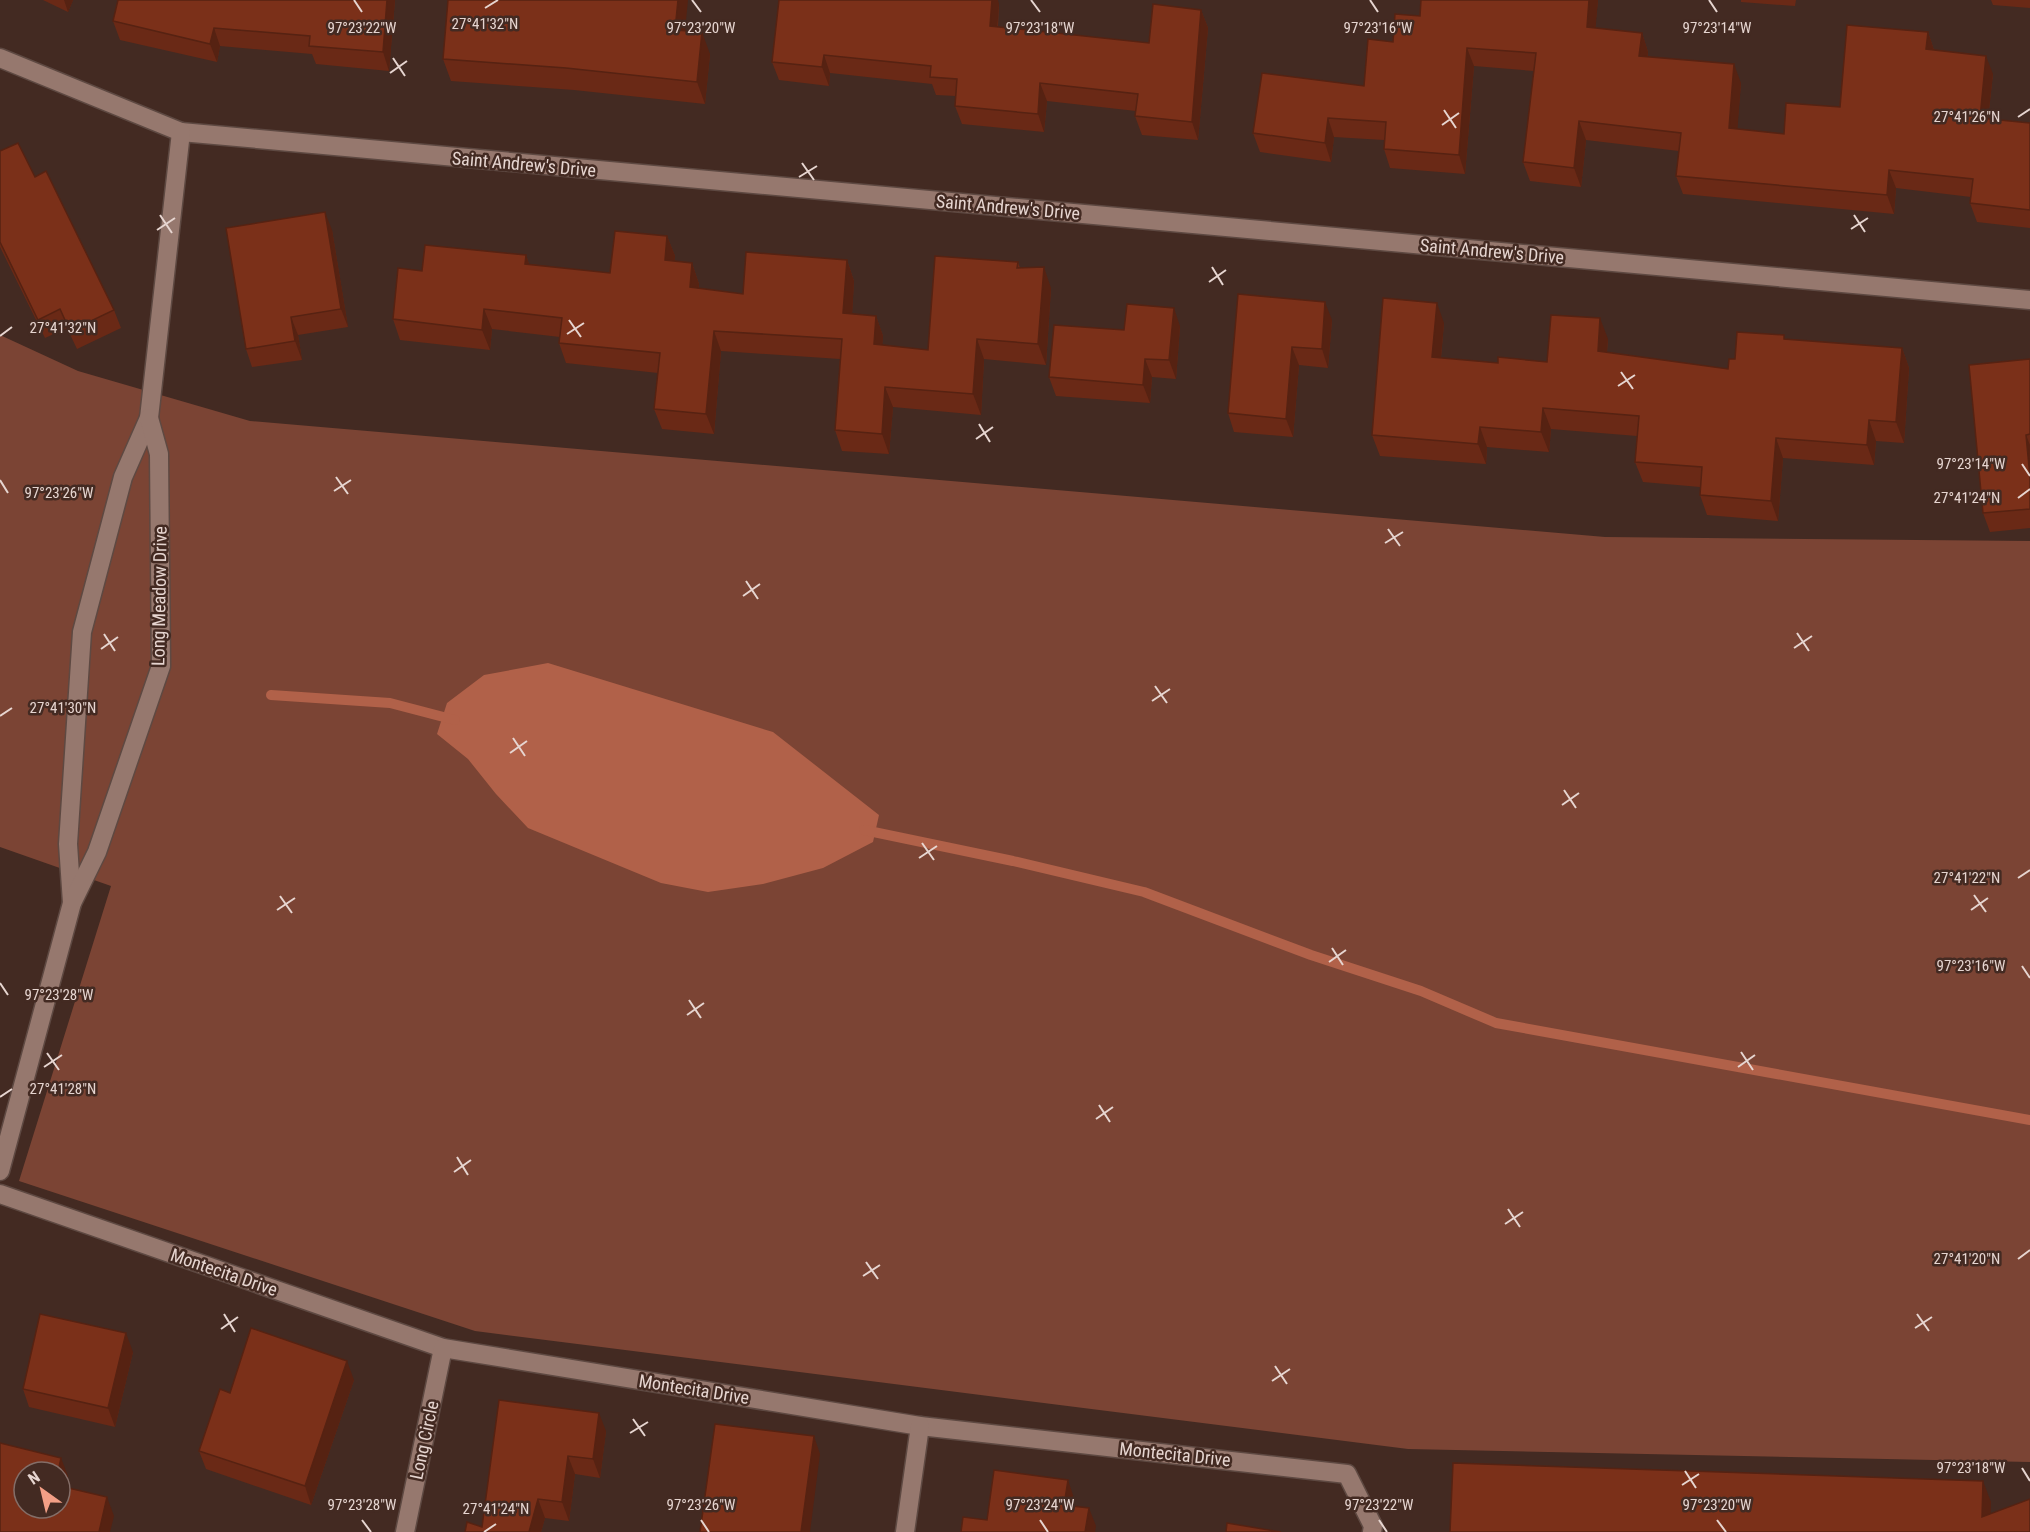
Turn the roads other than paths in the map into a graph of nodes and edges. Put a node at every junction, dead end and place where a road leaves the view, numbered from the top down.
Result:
1 (0, 58) edge
2 (181, 132) junction
3 (2030, 300) edge
4 (149, 418) junction
5 (72, 903) junction
6 (0, 1171) edge
7 (0, 1194) edge
8 (443, 1348) junction
9 (920, 1426) junction
10 (405, 1532) edge
11 (904, 1532) edge
12 (1372, 1532) edge

1 - 2 street, Saint Andrew's Drive
2 - 3 street, Saint Andrew's Drive
2 - 4 street, Long Meadow Drive
4 - 5 street, Long Meadow Drive
4 - 5 street, Long Meadow Drive
5 - 6 street, Long Meadow Drive
7 - 8 street, Montecita Drive
8 - 9 street, Montecita Drive
8 - 10 street, Long Circle
9 - 11 street
9 - 12 street, Montecita Drive

